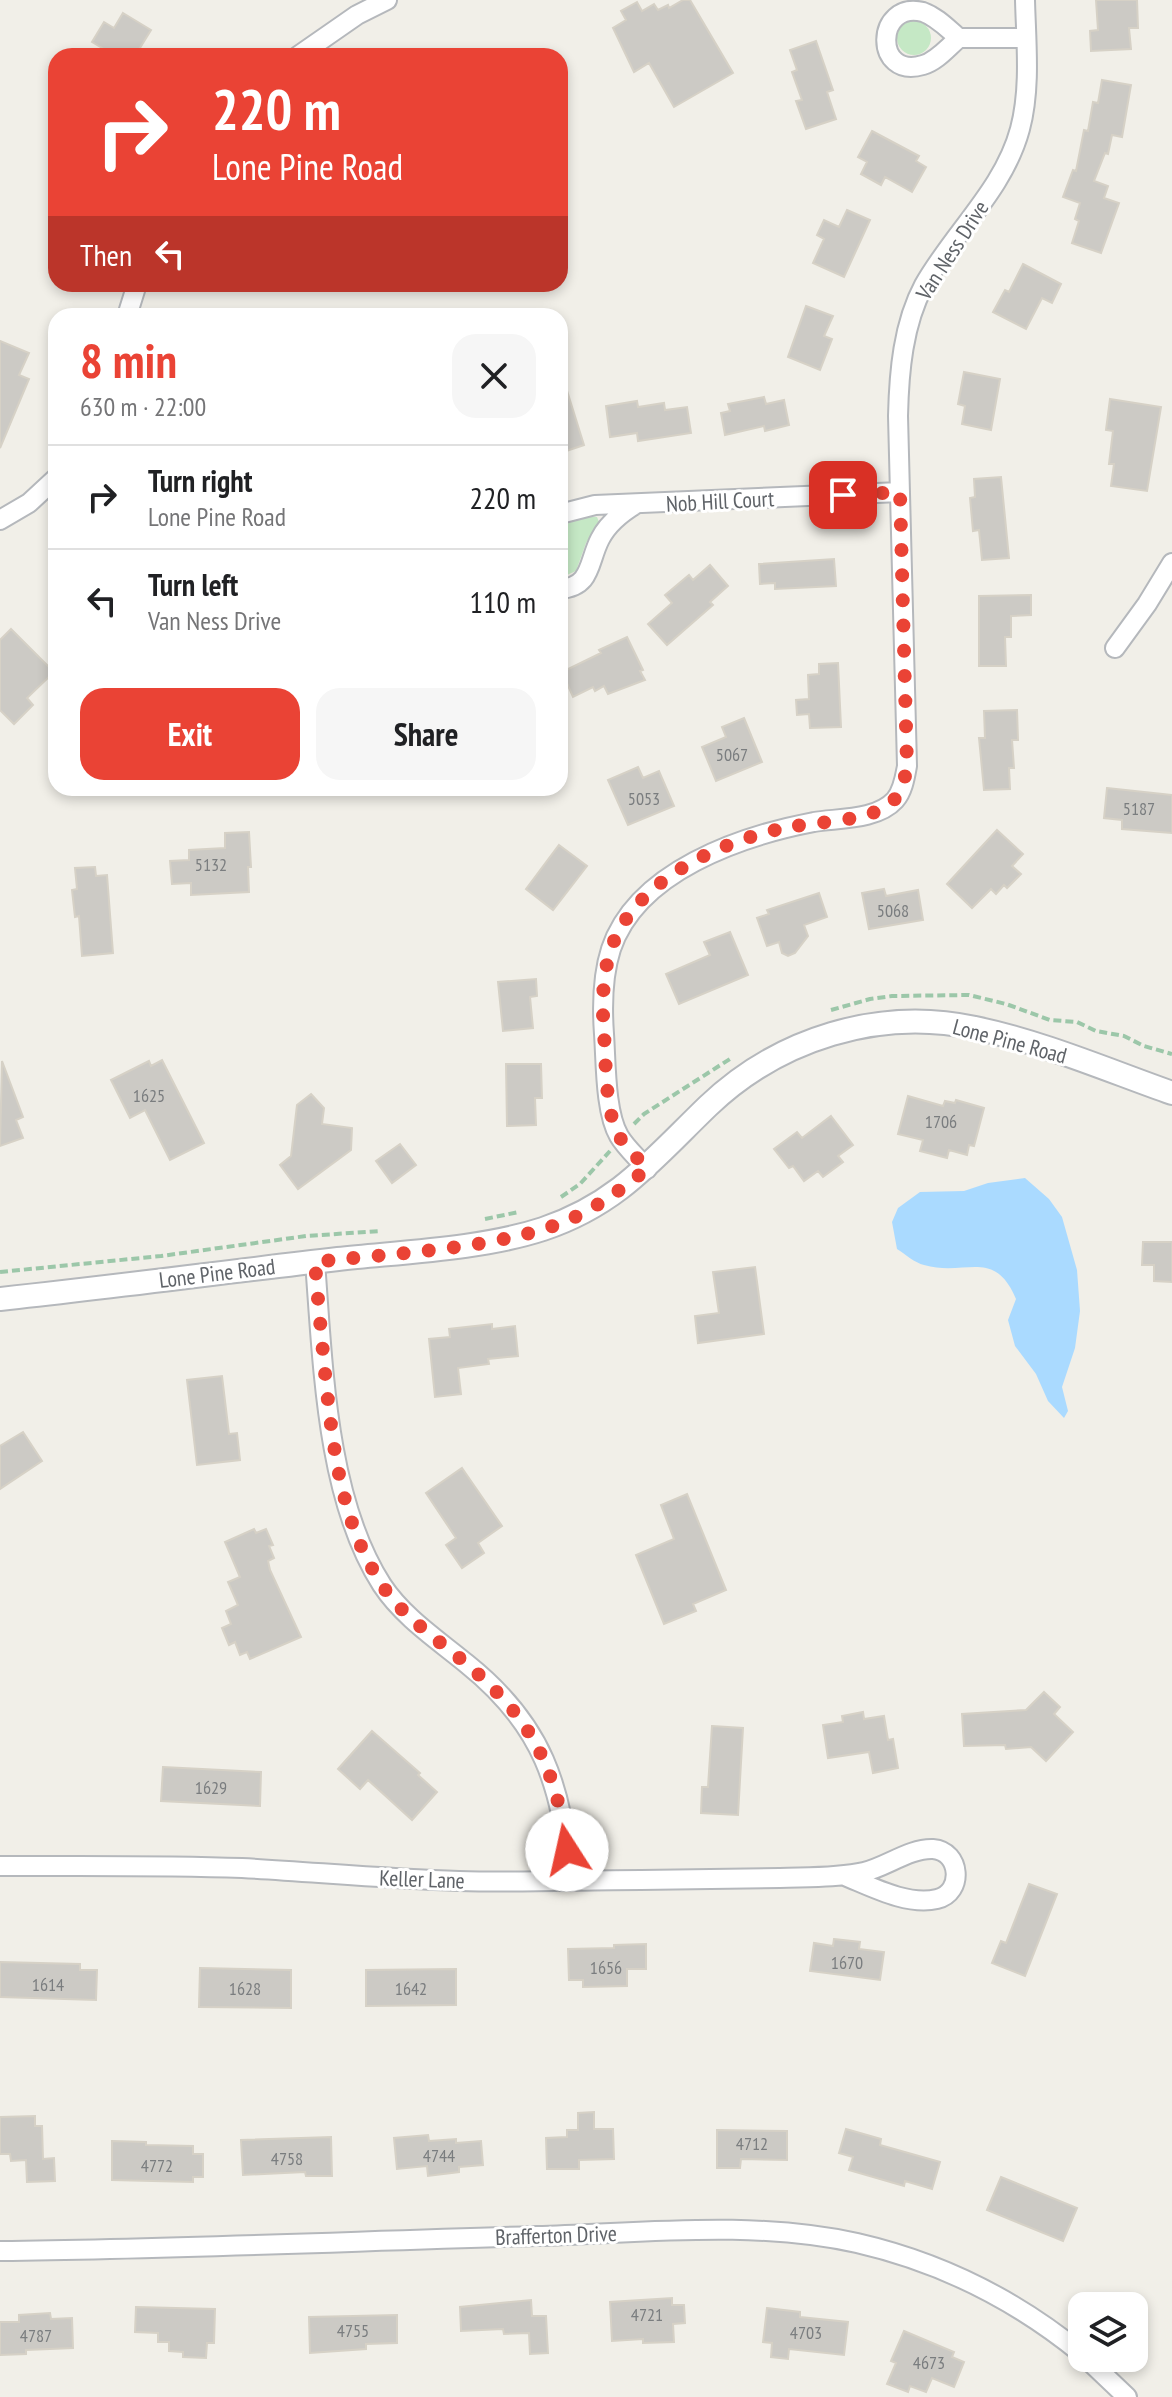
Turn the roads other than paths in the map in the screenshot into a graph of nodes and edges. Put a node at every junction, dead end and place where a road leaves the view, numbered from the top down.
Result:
1 (387, 0) edge
2 (1025, 0) edge
3 (959, 38) dead end
4 (1026, 38) junction
5 (310, 48) edge
6 (48, 485) edge
7 (900, 492) junction
8 (636, 504) junction
9 (568, 512) edge
10 (0, 520) edge
11 (1172, 563) edge
12 (568, 587) edge
13 (1115, 648) dead end
14 (1172, 1093) edge
15 (647, 1169) junction
16 (315, 1262) junction
17 (0, 1299) edge
18 (0, 1866) edge
19 (845, 1876) junction
20 (570, 1880) junction
21 (0, 2251) edge
22 (1068, 2344) edge
23 (1101, 2372) edge
24 (1127, 2397) edge

1 - 5 street
2 - 4 street, Van Ness Drive
3 - 4 street
4 - 7 street, Van Ness Drive
6 - 10 street
7 - 8 street, Nob Hill Court
7 - 15 street, Van Ness Drive
8 - 9 street, Nob Hill Court
8 - 12 street, Nob Hill Court
11 - 13 street
14 - 15 street, Lone Pine Road
15 - 16 street, Lone Pine Road
16 - 17 street, Lone Pine Road
16 - 20 street
18 - 20 street, Keller Lane
19 - 19 street, Keller Lane
19 - 20 street, Keller Lane
21 - 22 street, Brafferton Drive
23 - 24 street, Brafferton Drive

